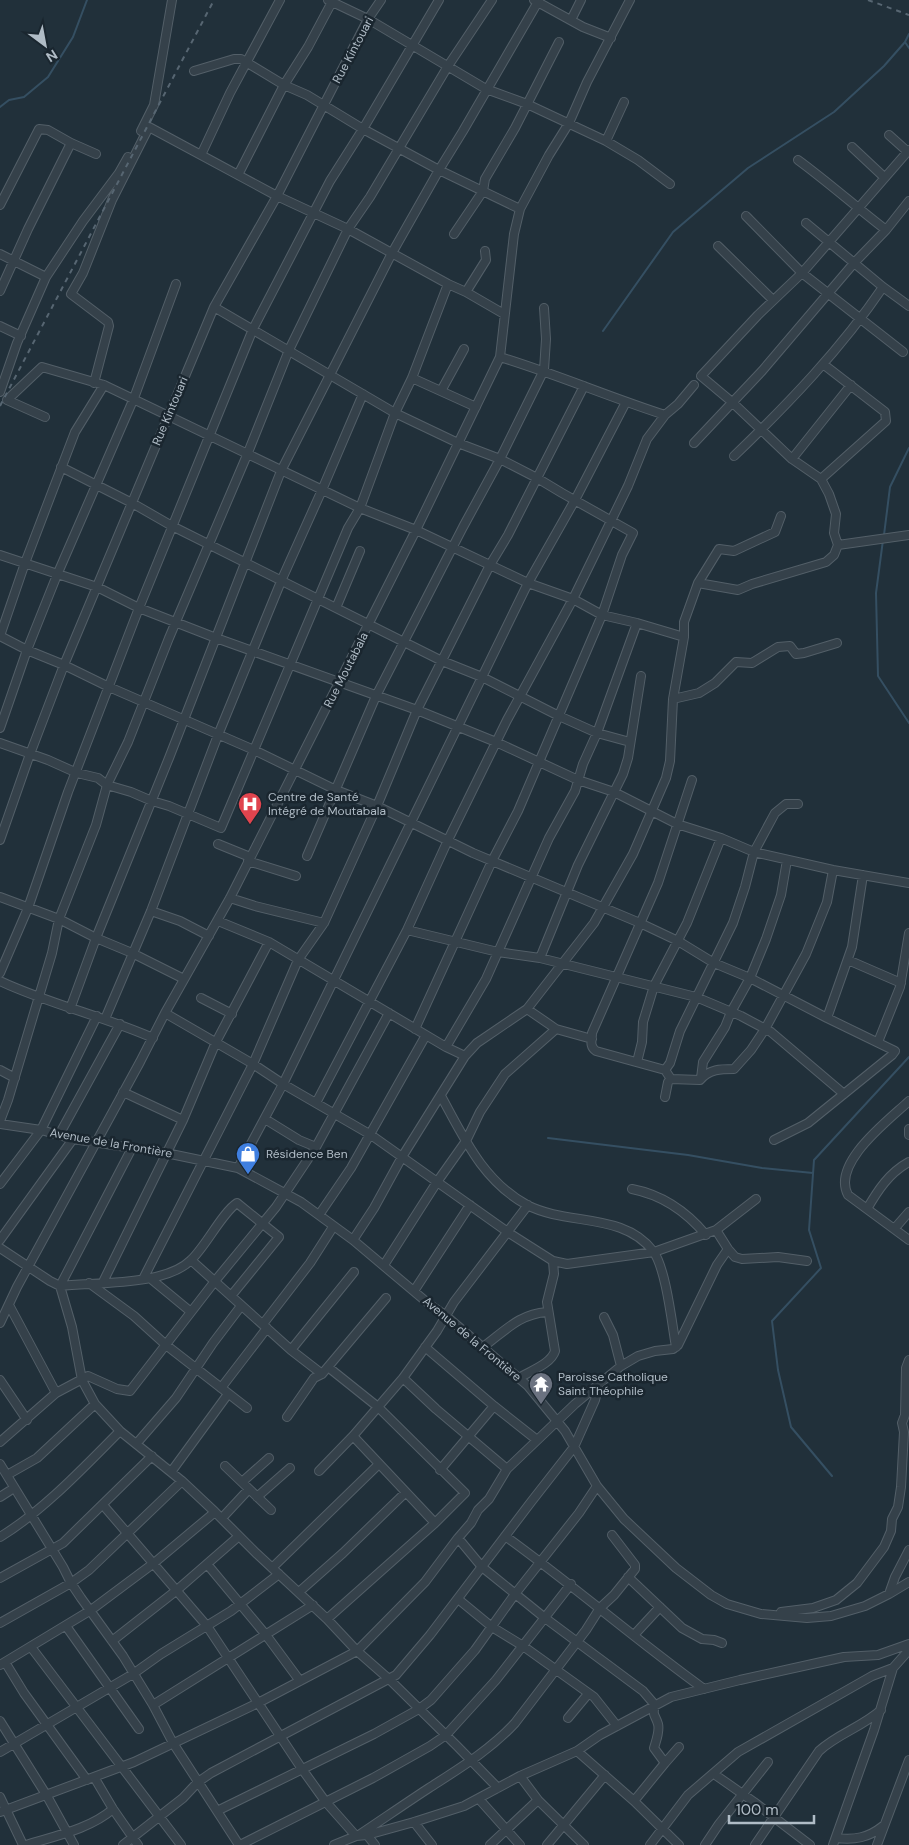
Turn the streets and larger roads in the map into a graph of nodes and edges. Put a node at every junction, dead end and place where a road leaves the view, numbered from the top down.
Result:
1 (172, 0) edge
2 (280, 0) edge
3 (381, 0) edge
4 (439, 0) edge
5 (492, 0) edge
6 (581, 0) edge
7 (630, 0) edge
8 (331, 1) edge
9 (537, 1) edge
10 (368, 19) junction
11 (571, 20) junction
12 (611, 38) junction
13 (559, 42) dead end
14 (412, 46) junction
15 (246, 63) junction
16 (448, 66) junction
17 (194, 71) dead end
18 (284, 85) junction
19 (486, 89) junction
20 (624, 102) dead end
21 (527, 104) junction
22 (324, 105) junction
23 (569, 124) junction
24 (363, 129) junction
25 (890, 135) dead end
26 (606, 142) junction
27 (71, 143) junction
28 (852, 147) dead end
29 (400, 148) junction
30 (908, 151) edge
31 (96, 154) dead end
32 (201, 155) junction
33 (798, 160) dead end
34 (439, 170) junction
35 (238, 175) junction
36 (884, 177) junction
37 (670, 184) dead end
38 (482, 191) junction
39 (277, 196) junction
40 (909, 201) edge
41 (0, 205) edge
42 (520, 209) junction
43 (858, 209) junction
44 (313, 214) junction
45 (746, 216) dead end
46 (806, 223) dead end
47 (348, 229) junction
48 (886, 230) junction
49 (454, 234) dead end
50 (829, 242) junction
51 (718, 246) dead end
52 (485, 251) dead end
53 (392, 253) junction
54 (0, 254) edge
55 (13, 262) junction
56 (854, 263) junction
57 (802, 273) junction
58 (46, 277) junction
59 (176, 284) dead end
60 (448, 284) junction
61 (883, 287) junction
62 (0, 291) edge
63 (466, 292) junction
64 (828, 294) junction
65 (773, 300) junction
66 (909, 306) edge
67 (214, 307) junction
68 (544, 308) dead end
69 (504, 314) junction
70 (861, 320) junction
71 (0, 326) edge
72 (253, 329) junction
73 (21, 336) junction
74 (464, 349) dead end
75 (288, 350) junction
76 (902, 352) dead end
77 (500, 357) junction
78 (823, 364) junction
79 (544, 370) junction
80 (329, 374) junction
81 (412, 378) junction
82 (94, 383) junction
83 (104, 385) junction
84 (694, 385) dead end
85 (852, 385) junction
86 (584, 386) junction
87 (441, 391) junction
88 (0, 392) edge
89 (363, 394) junction
90 (134, 398) junction
91 (626, 402) junction
92 (732, 402) junction
93 (476, 407) junction
94 (395, 413) junction
95 (169, 415) junction
96 (665, 415) junction
97 (45, 417) dead end
98 (762, 430) junction
99 (209, 436) junction
100 (694, 442) dead end
101 (458, 443) junction
102 (247, 455) junction
103 (734, 456) dead end
104 (792, 459) junction
105 (500, 460) junction
106 (61, 467) junction
107 (281, 471) junction
108 (537, 478) junction
109 (821, 479) junction
110 (96, 486) junction
111 (322, 490) junction
112 (575, 500) junction
113 (132, 503) junction
114 (360, 508) junction
115 (781, 516) dead end
116 (612, 521) junction
117 (172, 526) junction
118 (416, 530) junction
119 (909, 535) edge
120 (209, 543) junction
121 (838, 545) junction
122 (453, 548) junction
123 (360, 552) dead end
124 (0, 555) edge
125 (245, 561) junction
126 (25, 563) junction
127 (490, 565) junction
128 (57, 575) junction
129 (282, 580) junction
130 (528, 583) junction
131 (698, 583) junction
132 (96, 587) junction
133 (318, 599) junction
134 (573, 599) junction
135 (139, 608) junction
136 (336, 608) junction
137 (602, 615) junction
138 (176, 622) junction
139 (637, 623) junction
140 (369, 624) junction
141 (0, 636) edge
142 (684, 637) junction
143 (216, 638) junction
144 (404, 641) junction
145 (837, 643) dead end
146 (27, 650) junction
147 (254, 650) junction
148 (442, 661) junction
149 (291, 664) junction
150 (64, 665) junction
151 (641, 676) dead end
152 (482, 677) junction
153 (339, 682) junction
154 (109, 687) junction
155 (376, 696) junction
156 (519, 696) junction
157 (674, 699) junction
158 (145, 703) junction
159 (417, 710) junction
160 (559, 716) junction
161 (183, 720) junction
162 (458, 726) junction
163 (0, 728) edge
164 (597, 733) junction
165 (218, 735) junction
166 (496, 742) junction
167 (630, 742) junction
168 (0, 743) edge
169 (254, 750) junction
170 (30, 754) junction
171 (539, 762) junction
172 (296, 769) junction
173 (77, 773) junction
174 (578, 780) junction
175 (692, 780) dead end
176 (107, 785) junction
177 (336, 790) junction
178 (614, 792) junction
179 (152, 802) junction
180 (798, 804) dead end
181 (377, 806) junction
182 (652, 810) junction
183 (188, 814) junction
184 (411, 822) junction
185 (677, 824) junction
186 (721, 838) junction
187 (0, 840) edge
188 (448, 840) junction
189 (218, 844) dead end
190 (754, 852) junction
191 (307, 856) dead end
192 (249, 859) junction
193 (787, 860) junction
194 (492, 861) junction
195 (834, 870) junction
196 (864, 875) junction
197 (296, 876) dead end
198 (532, 877) junction
199 (909, 883) edge
200 (568, 892) junction
201 (0, 897) edge
202 (230, 898) junction
203 (28, 908) junction
204 (603, 908) junction
205 (150, 911) junction
206 (59, 919) junction
207 (218, 921) junction
208 (324, 923) junction
209 (640, 923) junction
210 (407, 930) junction
211 (909, 933) edge
212 (209, 936) junction
213 (96, 938) junction
214 (678, 941) junction
215 (269, 942) junction
216 (454, 942) junction
217 (498, 952) junction
218 (132, 953) junction
219 (540, 958) junction
220 (298, 960) junction
221 (848, 960) junction
222 (714, 963) junction
223 (563, 964) junction
224 (0, 973) edge
225 (616, 976) junction
226 (750, 978) junction
227 (184, 979) junction
228 (334, 980) junction
229 (0, 981) edge
230 (901, 983) junction
231 (654, 986) junction
232 (783, 994) junction
233 (696, 997) junction
234 (38, 998) junction
235 (201, 998) dead end
236 (369, 1002) junction
237 (70, 1009) junction
238 (527, 1009) junction
239 (731, 1012) junction
240 (165, 1013) junction
241 (388, 1013) junction
242 (232, 1014) junction
243 (101, 1018) junction
244 (826, 1018) junction
245 (120, 1024) junction
246 (415, 1028) junction
247 (556, 1029) junction
248 (765, 1029) junction
249 (426, 1035) junction
250 (153, 1038) junction
251 (592, 1039) junction
252 (216, 1042) junction
253 (878, 1042) junction
254 (446, 1047) junction
255 (466, 1056) junction
256 (637, 1062) junction
257 (253, 1064) junction
258 (0, 1070) edge
259 (665, 1070) junction
260 (15, 1078) junction
261 (671, 1079) junction
262 (700, 1080) junction
263 (283, 1084) junction
264 (123, 1092) junction
265 (844, 1094) junction
266 (441, 1096) junction
267 (665, 1097) dead end
268 (909, 1101) edge
269 (316, 1103) junction
270 (334, 1114) junction
271 (265, 1119) junction
272 (183, 1120) junction
273 (0, 1123) edge
274 (909, 1129) edge
275 (41, 1130) junction
276 (59, 1135) junction
277 (371, 1135) junction
278 (909, 1135) edge
279 (73, 1139) junction
280 (774, 1140) dead end
281 (466, 1141) junction
282 (96, 1142) junction
283 (316, 1147) junction
284 (132, 1148) junction
285 (166, 1153) junction
286 (402, 1157) junction
287 (202, 1160) junction
288 (909, 1162) edge
289 (238, 1168) junction
290 (437, 1182) junction
291 (0, 1184) edge
292 (632, 1189) dead end
293 (285, 1192) junction
294 (756, 1200) dead end
295 (470, 1205) junction
296 (528, 1205) junction
297 (867, 1209) junction
298 (909, 1212) edge
299 (319, 1215) junction
300 (263, 1223) junction
301 (333, 1227) junction
302 (895, 1228) junction
303 (716, 1230) junction
304 (509, 1233) junction
305 (706, 1234) junction
306 (0, 1240) edge
307 (353, 1240) junction
308 (909, 1240) edge
309 (0, 1248) edge
310 (728, 1249) junction
311 (654, 1252) junction
312 (192, 1260) junction
313 (553, 1261) junction
314 (806, 1261) dead end
315 (384, 1265) junction
316 (28, 1267) junction
317 (354, 1272) dead end
318 (147, 1279) junction
319 (215, 1281) junction
320 (103, 1282) junction
321 (89, 1283) junction
322 (60, 1286) junction
323 (414, 1291) junction
324 (231, 1296) junction
325 (386, 1298) dead end
326 (9, 1305) junction
327 (241, 1306) junction
328 (191, 1312) junction
329 (547, 1312) junction
330 (445, 1315) junction
331 (604, 1316) dead end
332 (0, 1323) edge
333 (265, 1326) junction
334 (166, 1345) junction
335 (426, 1347) junction
336 (483, 1347) junction
337 (676, 1347) junction
338 (291, 1350) junction
339 (909, 1360) edge
340 (621, 1366) junction
341 (328, 1367) junction
342 (196, 1368) junction
343 (322, 1374) junction
344 (404, 1378) junction
345 (519, 1378) junction
346 (0, 1380) edge
347 (82, 1380) junction
348 (599, 1384) junction
349 (221, 1388) junction
350 (56, 1393) junction
351 (228, 1394) junction
352 (95, 1404) junction
353 (494, 1406) junction
354 (378, 1407) junction
355 (247, 1408) dead end
356 (287, 1417) dead end
357 (27, 1420) junction
358 (558, 1421) junction
359 (120, 1431) junction
360 (353, 1436) junction
361 (467, 1436) junction
362 (537, 1440) junction
363 (0, 1442) edge
364 (137, 1443) junction
365 (574, 1447) junction
366 (152, 1456) junction
367 (269, 1458) dead end
368 (0, 1464) edge
369 (379, 1464) junction
370 (224, 1466) dead end
371 (290, 1468) dead end
372 (507, 1469) junction
373 (440, 1470) junction
374 (319, 1471) dead end
375 (171, 1472) junction
376 (7, 1475) junction
377 (182, 1481) junction
378 (242, 1482) junction
379 (597, 1486) junction
380 (14, 1488) junction
381 (249, 1489) junction
382 (405, 1493) junction
383 (0, 1497) edge
384 (257, 1497) junction
385 (103, 1505) junction
386 (271, 1510) dead end
387 (216, 1512) junction
388 (30, 1514) junction
389 (222, 1518) junction
390 (435, 1523) junction
391 (128, 1532) junction
392 (612, 1535) dead end
393 (239, 1536) junction
394 (505, 1536) junction
395 (0, 1537) edge
396 (458, 1538) junction
397 (53, 1550) junction
398 (909, 1550) edge
399 (541, 1562) junction
400 (154, 1563) junction
401 (207, 1564) junction
402 (482, 1567) junction
403 (272, 1568) junction
404 (279, 1574) junction
405 (628, 1577) junction
406 (0, 1578) edge
407 (909, 1582) edge
408 (71, 1583) junction
409 (571, 1584) junction
410 (177, 1590) junction
411 (299, 1592) junction
412 (515, 1594) junction
413 (889, 1594) junction
414 (458, 1599) junction
415 (240, 1604) junction
416 (313, 1605) junction
417 (660, 1607) junction
418 (600, 1608) junction
419 (91, 1610) junction
420 (761, 1614) junction
421 (545, 1618) junction
422 (327, 1619) junction
423 (0, 1623) edge
424 (66, 1626) junction
425 (207, 1626) junction
426 (492, 1627) junction
427 (634, 1634) junction
428 (266, 1635) junction
429 (112, 1641) junction
430 (577, 1641) junction
431 (722, 1643) dead end
432 (909, 1644) edge
433 (523, 1646) junction
434 (30, 1647) junction
435 (909, 1650) edge
436 (357, 1651) junction
437 (228, 1658) junction
438 (3, 1664) edge
439 (892, 1668) junction
440 (556, 1670) junction
441 (133, 1674) junction
442 (390, 1680) junction
443 (300, 1682) junction
444 (110, 1688) junction
445 (704, 1689) junction
446 (588, 1694) junction
447 (258, 1703) junction
448 (153, 1705) junction
449 (655, 1705) junction
450 (75, 1707) junction
451 (419, 1709) junction
452 (881, 1710) junction
453 (568, 1718) dead end
454 (0, 1721) edge
455 (47, 1724) junction
456 (617, 1726) junction
457 (139, 1728) dead end
458 (446, 1734) junction
459 (281, 1736) junction
460 (173, 1743) junction
461 (14, 1744) junction
462 (679, 1747) dead end
463 (577, 1751) junction
464 (0, 1752) edge
465 (909, 1760) edge
466 (471, 1761) junction
467 (768, 1762) dead end
468 (665, 1763) junction
469 (122, 1767) junction
470 (302, 1769) junction
471 (714, 1774) junction
472 (605, 1775) junction
473 (520, 1776) junction
474 (91, 1778) junction
475 (198, 1782) junction
476 (498, 1788) junction
477 (742, 1794) junction
478 (47, 1796) junction
479 (0, 1797) edge
480 (479, 1799) junction
481 (538, 1800) junction
482 (325, 1801) junction
483 (634, 1801) junction
484 (113, 1809) junction
485 (4, 1811) edge
486 (217, 1811) junction
487 (160, 1817) junction
488 (775, 1818) junction
489 (414, 1822) junction
490 (885, 1824) junction
491 (563, 1825) junction
492 (662, 1828) junction
493 (506, 1829) junction
494 (67, 1832) junction
495 (361, 1836) junction
496 (136, 1842) edge
497 (835, 1842) edge
498 (338, 1844) edge
499 (27, 1845) edge
500 (74, 1845) edge
501 (123, 1845) edge
502 (181, 1845) edge
503 (239, 1845) edge
504 (375, 1845) edge
505 (432, 1845) edge
506 (490, 1845) edge
507 (520, 1845) edge
508 (547, 1845) edge
509 (584, 1845) edge
510 (650, 1845) edge
511 (679, 1845) edge
512 (705, 1845) edge
513 (755, 1845) edge
514 (810, 1845) edge
515 (877, 1845) edge

1 - 58 street
2 - 15 street
3 - 10 street, Rue Kintouari
4 - 14 street
5 - 16 street
6 - 11 street
7 - 12 street
8 - 10 street
8 - 18 street
9 - 11 street
9 - 19 street
10 - 14 street
10 - 22 street, Rue Kintouari
11 - 12 street
12 - 23 street
13 - 21 street
14 - 16 street
14 - 24 street
15 - 17 street
15 - 18 street
15 - 32 street
16 - 19 street
16 - 29 street
18 - 22 street
18 - 35 street
19 - 21 street
19 - 34 street
20 - 26 street
21 - 23 street
21 - 38 street
22 - 24 street
22 - 39 street, Rue Kintouari
23 - 26 street
23 - 42 street
24 - 29 street
24 - 44 street
25 - 30 street
26 - 37 street
27 - 31 street
27 - 41 street
27 - 55 street
28 - 36 street
29 - 34 street
29 - 47 street
30 - 36 street
32 - 35 street
32 - 82 street
33 - 43 street
34 - 38 street
34 - 53 street
35 - 39 street
36 - 43 street
38 - 42 street
38 - 49 street
39 - 44 street
39 - 67 street, Rue Kintouari
40 - 48 street
42 - 69 street
43 - 48 street
43 - 50 street
44 - 47 street
44 - 72 street
45 - 57 street
46 - 50 street
47 - 53 street
47 - 75 street
48 - 56 street
50 - 56 street
50 - 57 street
51 - 65 street
52 - 63 street
53 - 60 street
53 - 80 street
54 - 55 street
55 - 58 street
55 - 62 street
56 - 61 street
56 - 64 street
57 - 64 street
57 - 65 street
58 - 73 street
59 - 90 street
60 - 63 street
60 - 81 street
61 - 66 street
61 - 70 street
63 - 69 street
64 - 70 street
64 - 92 street
65 - 92 street
67 - 72 street
67 - 95 street, Rue Kintouari
68 - 79 street
69 - 77 street
70 - 76 street
70 - 78 street
71 - 73 street
72 - 75 street
72 - 99 street
73 - 88 street
74 - 87 street
75 - 80 street
75 - 102 street
77 - 79 street
77 - 93 street, Rue Moutabala
78 - 85 street
78 - 98 street
79 - 86 street
79 - 105 street
80 - 89 street
80 - 107 street
81 - 87 street
81 - 94 street
82 - 83 street
82 - 97 street
83 - 90 street
83 - 106 street
84 - 96 street
85 - 104 street
85 - 109 street
86 - 91 street
86 - 108 street
87 - 93 street
89 - 94 street
89 - 111 street
90 - 95 street
90 - 110 street
91 - 96 street
91 - 112 street
92 - 98 street
92 - 100 street
93 - 101 street, Rue Moutabala
94 - 101 street
94 - 114 street
95 - 99 street
95 - 113 street, Rue Kintouari
96 - 116 street
98 - 103 street
98 - 104 street
99 - 102 street
99 - 117 street
101 - 105 street
101 - 118 street, Rue Moutabala
102 - 107 street
102 - 120 street
104 - 109 street
105 - 108 street
105 - 122 street
106 - 110 street
106 - 126 street
107 - 111 street
107 - 125 street
108 - 112 street
108 - 127 street
109 - 121 street
110 - 113 street
110 - 128 street
111 - 114 street
111 - 129 street
112 - 116 street
112 - 130 street
113 - 117 street
113 - 132 street, Rue Kintouari
114 - 118 street
114 - 133 street
115 - 131 street
116 - 134 street
116 - 137 street
117 - 120 street
117 - 135 street
118 - 122 street
118 - 140 street, Rue Moutabala
119 - 121 street
120 - 125 street
120 - 138 street
121 - 131 street
122 - 127 street
122 - 144 street
123 - 136 street
124 - 126 street
125 - 129 street
125 - 143 street
126 - 128 street
126 - 141 street
127 - 130 street
127 - 148 street
128 - 132 street
128 - 146 street
129 - 133 street
129 - 147 street
130 - 134 street
130 - 152 street
131 - 142 street
132 - 135 street
132 - 150 street, Rue Kintouari
133 - 136 street
133 - 149 street
134 - 137 street
134 - 156 street
135 - 138 street
135 - 154 street
136 - 140 street
137 - 139 street
137 - 160 street
138 - 143 street
138 - 158 street
139 - 142 street
139 - 164 street
140 - 144 street
140 - 153 street, Rue Moutabala
141 - 146 street
142 - 157 street
143 - 147 street
143 - 161 street
144 - 148 street
144 - 155 street
145 - 157 street
146 - 150 street
146 - 163 street
147 - 149 street
147 - 165 street
148 - 152 street
148 - 159 street
149 - 153 street
149 - 169 street
150 - 154 street
150 - 170 street, Rue Kintouari
151 - 167 street
152 - 156 street
152 - 162 street
153 - 155 street
153 - 172 street, Rue Moutabala
154 - 158 street
154 - 173 street
155 - 159 street
155 - 177 street
156 - 160 street
156 - 166 street
157 - 182 street
158 - 161 street
158 - 176 street
159 - 162 street
159 - 181 street
160 - 164 street
160 - 171 street
161 - 165 street
161 - 179 street
162 - 166 street
162 - 184 street
164 - 167 street
164 - 174 street
165 - 169 street
165 - 183 street
166 - 171 street
166 - 188 street
167 - 178 street
168 - 170 street
169 - 172 street
169 - 183 street
170 - 173 street
170 - 187 street, Rue Kintouari
171 - 174 street
171 - 194 street
172 - 177 street
172 - 192 street, Rue Moutabala
173 - 176 street
173 - 203 street
174 - 178 street
174 - 198 street
175 - 185 street
176 - 179 street
176 - 206 street
177 - 181 street
177 - 191 street
178 - 182 street
178 - 200 street
179 - 183 street
179 - 213 street
180 - 190 street
181 - 184 street
181 - 208 street
182 - 185 street
182 - 204 street
183 - 205 street
184 - 188 street
184 - 228 street
185 - 186 street
185 - 209 street
186 - 190 street
186 - 214 street
188 - 194 street
188 - 210 street
189 - 192 street
190 - 193 street
190 - 222 street
192 - 197 street
192 - 202 street, Rue Moutabala
193 - 195 street
193 - 226 street
194 - 198 street
194 - 216 street
195 - 196 street
195 - 232 street
196 - 199 street
196 - 221 street
198 - 200 street
198 - 217 street
200 - 204 street
200 - 219 street
201 - 203 street
202 - 207 street, Rue Moutabala
202 - 208 street
203 - 206 street
203 - 224 street
204 - 209 street
204 - 223 street
205 - 212 street
205 - 218 street
206 - 213 street
206 - 234 street
207 - 212 street, Rue Moutabala
207 - 215 street
208 - 220 street
209 - 214 street
209 - 225 street
210 - 216 street
210 - 236 street
211 - 230 street
212 - 227 street, Rue Moutabala
213 - 218 street
213 - 237 street
214 - 222 street
214 - 231 street
215 - 220 street
215 - 242 street
216 - 217 street
216 - 246 street
217 - 219 street
217 - 254 street
218 - 227 street
218 - 243 street
219 - 223 street
220 - 228 street
220 - 257 street
221 - 230 street
221 - 244 street
222 - 226 street
222 - 233 street
223 - 225 street
223 - 238 street
225 - 231 street
225 - 251 street
226 - 232 street
226 - 239 street
227 - 240 street, Rue Moutabala
228 - 236 street
228 - 263 street
229 - 234 street
230 - 253 street
231 - 233 street
231 - 256 street
232 - 244 street
232 - 248 street
233 - 239 street
233 - 259 street
234 - 237 street
234 - 260 street
235 - 242 street
236 - 241 street
236 - 269 street
237 - 243 street
238 - 247 street
238 - 255 street
239 - 248 street
239 - 262 street
240 - 250 street, Rue Moutabala
240 - 252 street
241 - 246 street
241 - 270 street
242 - 252 street
243 - 245 street
243 - 275 street
244 - 253 street
245 - 250 street
245 - 276 street
246 - 249 street
247 - 251 street
247 - 281 street
248 - 262 street
248 - 265 street
249 - 254 street
249 - 277 street
250 - 264 street, Rue Moutabala
251 - 256 street
252 - 257 street
252 - 272 street
253 - 265 street
254 - 255 street
255 - 266 street
256 - 259 street
257 - 263 street
257 - 287 street
258 - 260 street
259 - 261 street
260 - 273 street
261 - 262 street
261 - 267 street
263 - 269 street
263 - 271 street
264 - 272 street
264 - 282 street, Rue Moutabala
265 - 280 street
266 - 281 street
266 - 286 street
268 - 297 street
269 - 270 street
270 - 277 street
270 - 283 street
271 - 283 street
271 - 289 street
272 - 285 street
273 - 275 street, Avenue de la Frontière
274 - 278 street
275 - 276 street, Avenue de la Frontière
275 - 291 street
276 - 279 street, Avenue de la Frontière
277 - 286 street
277 - 299 street
279 - 282 street, Avenue de la Frontière
279 - 306 street
281 - 290 street
281 - 296 street
282 - 284 street, Avenue de la Frontière
282 - 316 street, Rue Moutabala
283 - 293 street
284 - 285 street, Avenue de la Frontière
284 - 322 street
285 - 287 street, Avenue de la Frontière
285 - 320 street
286 - 290 street
286 - 307 street
287 - 289 street, Avenue de la Frontière
287 - 318 street
288 - 297 street
289 - 293 street, Avenue de la Frontière
290 - 295 street
290 - 315 street
292 - 305 street
293 - 299 street, Avenue de la Frontière
293 - 300 street
294 - 303 street
295 - 304 street
295 - 323 street
296 - 304 street
296 - 311 street
297 - 302 street
298 - 302 street
299 - 301 street, Avenue de la Frontière
300 - 312 street
300 - 319 street
300 - 324 street
301 - 307 street, Avenue de la Frontière
301 - 333 street
302 - 308 street
303 - 305 street
303 - 310 street
304 - 313 street
304 - 330 street
305 - 311 street
307 - 315 street, Avenue de la Frontière
309 - 316 street
310 - 314 street
310 - 337 street
311 - 313 street
311 - 337 street
312 - 318 street
312 - 319 street
313 - 329 street
315 - 323 street, Avenue de la Frontière
316 - 322 street
316 - 326 street, Rue Moutabala
317 - 338 street
318 - 320 street
318 - 328 street
319 - 324 street
319 - 328 street
320 - 321 street
321 - 322 street
321 - 334 street
322 - 347 street
323 - 330 street, Avenue de la Frontière
324 - 327 street
325 - 341 street
326 - 332 street, Rue Moutabala
326 - 350 street
327 - 333 street
327 - 342 street
328 - 334 street
329 - 336 street
329 - 345 street
330 - 335 street
330 - 336 street, Avenue de la Frontière
331 - 340 street
333 - 338 street
333 - 349 street
334 - 342 street
334 - 347 street
335 - 344 street
335 - 353 street
336 - 345 street, Avenue de la Frontière
337 - 340 street
338 - 343 street
339 - 420 street
340 - 348 street
341 - 343 street
341 - 354 street
342 - 349 street
342 - 364 street
343 - 356 street
344 - 354 street
344 - 361 street
345 - 358 street, Avenue de la Frontière
346 - 357 street
347 - 350 street
347 - 352 street
348 - 358 street
348 - 365 street
349 - 351 street
350 - 357 street
351 - 355 street
351 - 375 street
352 - 359 street
352 - 376 street
353 - 361 street
353 - 362 street
354 - 360 street
354 - 373 street
357 - 363 street
358 - 362 street
358 - 365 street, Avenue de la Frontière
359 - 364 street
359 - 388 street
360 - 369 street
360 - 374 street
361 - 372 street
361 - 373 street
362 - 372 street
364 - 366 street
365 - 379 street, Avenue de la Frontière
365 - 394 street
366 - 375 street
366 - 385 street
367 - 378 street
368 - 376 street
369 - 382 street
369 - 403 street
370 - 378 street
371 - 384 street
372 - 396 street
373 - 390 street
375 - 377 street
376 - 380 street
377 - 387 street
377 - 391 street
378 - 381 street
379 - 399 street
379 - 420 street, Avenue de la Frontière
380 - 383 street
380 - 388 street
381 - 384 street
381 - 389 street
382 - 390 street
382 - 411 street
384 - 386 street
385 - 391 street
385 - 397 street
387 - 389 street
387 - 400 street
388 - 395 street
388 - 397 street
389 - 393 street
390 - 422 street
391 - 400 street
391 - 408 street
392 - 405 street
393 - 401 street
393 - 403 street
394 - 399 street
394 - 402 street
396 - 402 street
396 - 436 street
397 - 406 street
397 - 408 street
398 - 413 street
399 - 409 street
399 - 412 street
400 - 410 street
400 - 419 street
401 - 410 street
401 - 415 street
402 - 412 street
402 - 414 street
403 - 404 street
404 - 411 street
404 - 415 street
405 - 417 street
405 - 418 street
407 - 413 street, Avenue de la Frontière
408 - 419 street
408 - 423 street
409 - 418 street
409 - 421 street
410 - 425 street
410 - 429 street
411 - 416 street
412 - 421 street
412 - 426 street
413 - 420 street, Avenue de la Frontière
414 - 426 street
414 - 442 street
415 - 425 street
415 - 428 street
416 - 422 street
416 - 428 street
417 - 427 street
417 - 431 street
418 - 427 street
418 - 430 street
419 - 424 street
419 - 429 street
421 - 430 street
421 - 433 street
422 - 436 street
424 - 434 street
424 - 444 street
425 - 437 street
425 - 441 street
426 - 433 street
426 - 451 street
427 - 445 street
428 - 437 street
428 - 443 street
429 - 441 street
430 - 440 street
430 - 449 street
432 - 445 street
433 - 440 street
433 - 458 street
434 - 438 street
434 - 450 street
435 - 439 street
436 - 442 street
436 - 443 street
437 - 447 street
437 - 448 street
438 - 455 street
439 - 452 street
439 - 471 street
440 - 446 street
440 - 466 street
441 - 444 street
441 - 448 street
442 - 451 street
442 - 459 street
443 - 447 street
444 - 450 street
444 - 457 street
445 - 449 street
446 - 453 street
446 - 456 street
447 - 459 street
447 - 460 street
448 - 460 street
449 - 456 street
449 - 468 street
450 - 455 street
450 - 469 street
451 - 458 street
451 - 470 street
452 - 488 street
452 - 497 street
454 - 461 street
455 - 461 street
455 - 474 street
456 - 463 street
458 - 466 street
458 - 482 street
459 - 470 street
459 - 475 street
460 - 469 street
460 - 475 street
461 - 464 street
461 - 478 street
462 - 468 street
463 - 472 street
463 - 473 street
465 - 490 street
466 - 476 street
466 - 495 street
467 - 477 street
468 - 483 street
469 - 474 street
469 - 487 street
470 - 482 street
470 - 486 street
471 - 477 street
471 - 492 street
472 - 483 street
472 - 491 street
473 - 476 street
473 - 481 street
474 - 478 street
474 - 484 street
475 - 486 street
475 - 487 street
476 - 480 street
477 - 488 street
477 - 512 street
478 - 485 street
478 - 494 street
479 - 485 street
480 - 489 street
480 - 493 street
481 - 491 street
481 - 493 street
482 - 495 street
482 - 503 street
483 - 492 street
484 - 494 street
484 - 496 street
485 - 499 street
486 - 503 street
487 - 496 street
487 - 502 street
488 - 513 street
488 - 514 street
489 - 495 street
489 - 505 street
490 - 497 street
490 - 515 street
491 - 508 street
491 - 509 street
492 - 510 street
492 - 511 street
493 - 506 street
493 - 507 street
494 - 499 street
494 - 500 street
495 - 498 street
495 - 504 street
496 - 501 street

